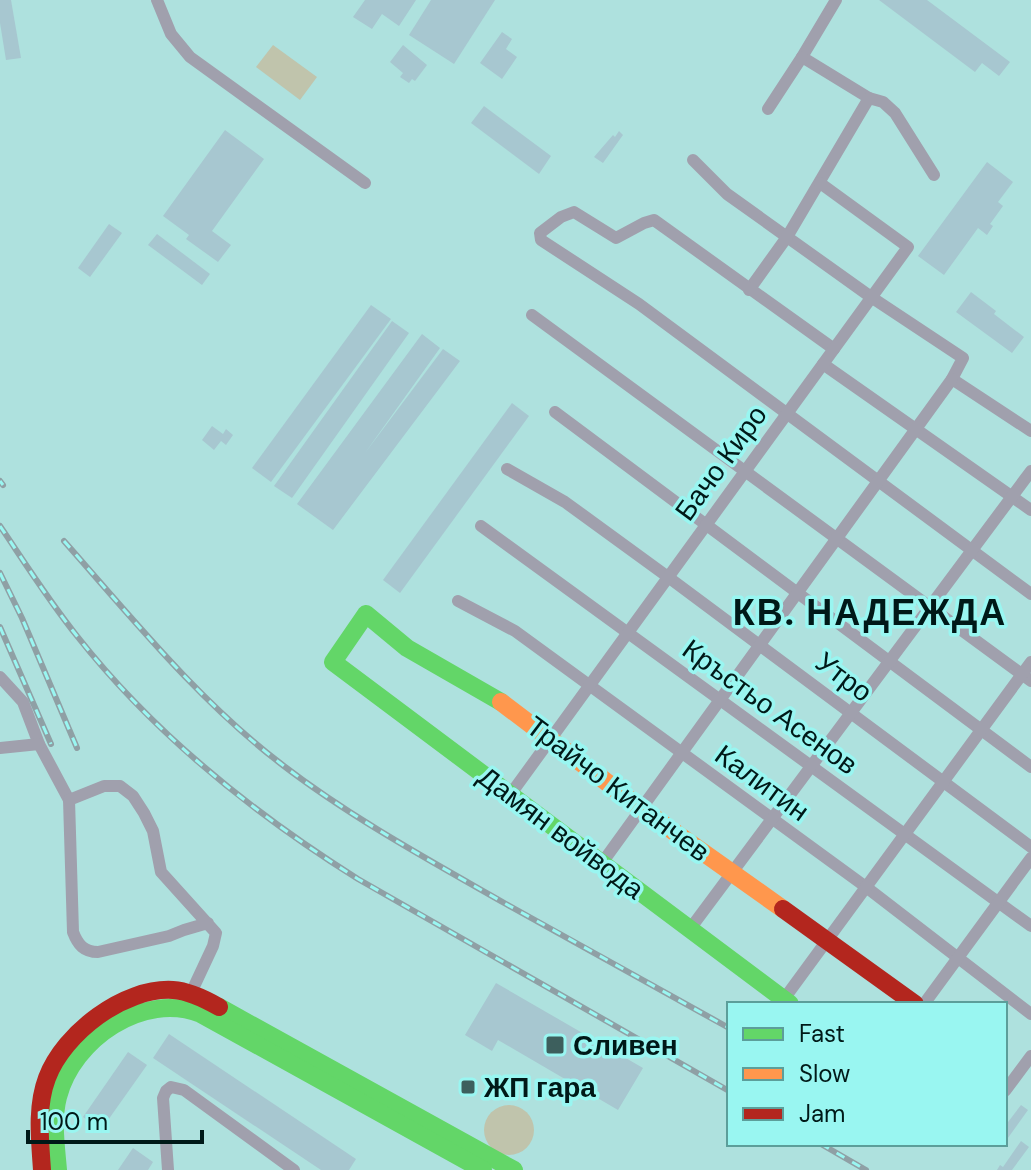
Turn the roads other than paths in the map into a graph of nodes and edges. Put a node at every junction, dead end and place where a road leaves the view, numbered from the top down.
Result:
1 (157, 0) edge
2 (836, 0) edge
3 (802, 57) junction
4 (869, 98) junction
5 (768, 109) dead end
6 (693, 160) dead end
7 (934, 175) dead end
8 (365, 183) dead end
9 (820, 183) junction
10 (787, 237) junction
11 (749, 290) junction
12 (871, 297) junction
13 (532, 315) dead end
14 (834, 349) junction
15 (823, 364) junction
16 (952, 379) junction
17 (555, 412) dead end
18 (787, 413) junction
19 (916, 429) junction
20 (1031, 431) edge
21 (507, 469) dead end
22 (746, 470) junction
23 (1031, 471) edge
24 (878, 481) junction
25 (1012, 497) junction
26 (1031, 510) edge
27 (706, 525) junction
28 (481, 526) dead end
29 (837, 538) junction
30 (972, 551) junction
31 (668, 577) junction
32 (797, 593) junction
33 (1031, 594) edge
34 (458, 601) dead end
35 (930, 607) junction
36 (628, 633) junction
37 (761, 644) junction
38 (333, 662) joint
39 (890, 662) junction
40 (1031, 662) edge
41 (0, 677) edge
42 (1026, 678) edge
43 (589, 686) junction
44 (720, 700) junction
45 (851, 713) junction
46 (981, 730) junction
47 (551, 739) junction
48 (39, 744) junction
49 (0, 748) edge
50 (681, 754) junction
51 (811, 767) junction
52 (1031, 767) edge
53 (943, 782) junction
54 (510, 795) junction
55 (69, 800) junction
56 (642, 809) junction
57 (772, 819) junction
58 (905, 835) junction
59 (1031, 847) edge
60 (1031, 858) edge
61 (602, 863) junction
62 (732, 874) junction
63 (866, 887) junction
64 (998, 903) junction
65 (208, 923) junction
66 (1031, 926) edge
67 (690, 929) junction
68 (827, 941) junction
69 (958, 958) junction
70 (191, 993) junction
71 (787, 1002) edge
72 (912, 1002) edge
73 (925, 1002) edge
74 (1031, 1014) edge
75 (1031, 1056) edge
76 (1007, 1069) edge
77 (1016, 1076) junction
78 (1007, 1088) edge
79 (488, 1166) edge
80 (42, 1170) edge
81 (58, 1170) edge
82 (168, 1170) edge
83 (294, 1170) edge
84 (514, 1170) edge

1 - 8 street
2 - 3 street
3 - 4 street
3 - 5 street
4 - 7 street
4 - 9 street
6 - 10 street
9 - 10 street
9 - 12 street, Бачо Киро
10 - 11 street
10 - 12 street
11 - 14 street
11 - 18 street
12 - 14 street, Бачо Киро
12 - 16 street
13 - 22 street
14 - 15 street, Бачо Киро
15 - 18 street, Бачо Киро
15 - 19 street
16 - 19 street
16 - 20 street
17 - 27 street
18 - 22 street, Бачо Киро
18 - 24 street
19 - 24 street
19 - 25 street
21 - 31 street, Утро
22 - 27 street, Бачо Киро
22 - 29 street
23 - 25 street
24 - 29 street
24 - 30 street
25 - 26 street
25 - 30 street
27 - 31 street, Бачо Киро
27 - 32 street
28 - 36 street, Кръстьо Асенов
29 - 32 street
29 - 35 street
30 - 33 street
30 - 35 street
31 - 36 street, Бачо Киро
31 - 37 street, Утро
32 - 37 street
32 - 39 street
34 - 43 street, Калитин
35 - 39 street
35 - 42 street
36 - 43 street, Бачо Киро
36 - 44 street, Кръстьо Асенов
37 - 44 street
37 - 45 street, Утро
38 - 47 street, Трайчо Китанчев
38 - 54 street, Дамян войвода
39 - 45 street
39 - 46 street
40 - 42 street
41 - 48 street
42 - 46 street
43 - 47 street, Бачо Киро
43 - 50 street, Калитин
44 - 50 street
44 - 51 street, Кръстьо Асенов
45 - 51 street
45 - 53 street, Утро
46 - 52 street
46 - 53 street
47 - 54 street, Бачо Киро
47 - 56 street, Трайчо Китанчев
48 - 49 street
48 - 55 street
50 - 56 street
50 - 57 street, Калитин
51 - 57 street
51 - 58 street, Кръстьо Асенов
53 - 58 street
53 - 59 street, Утро
54 - 61 street, Дамян войвода
55 - 65 street
55 - 65 street
56 - 61 street
56 - 62 street, Трайчо Китанчев
57 - 62 street
57 - 63 street, Калитин
58 - 63 street
58 - 64 street, Кръстьо Асенов
60 - 64 street
61 - 67 street, Дамян войвода
62 - 67 street
62 - 68 street, Трайчо Китанчев
63 - 68 street
63 - 69 street, Калитин
64 - 66 street, Кръстьо Асенов
64 - 69 street
65 - 70 street
67 - 71 street, Дамян войвода
68 - 71 street
68 - 72 street, Трайчо Китанчев
69 - 73 street
69 - 74 street, Калитин
70 - 79 street
70 - 80 street
75 - 77 street
76 - 77 street
77 - 78 street
79 - 81 street
79 - 84 street
82 - 83 street

